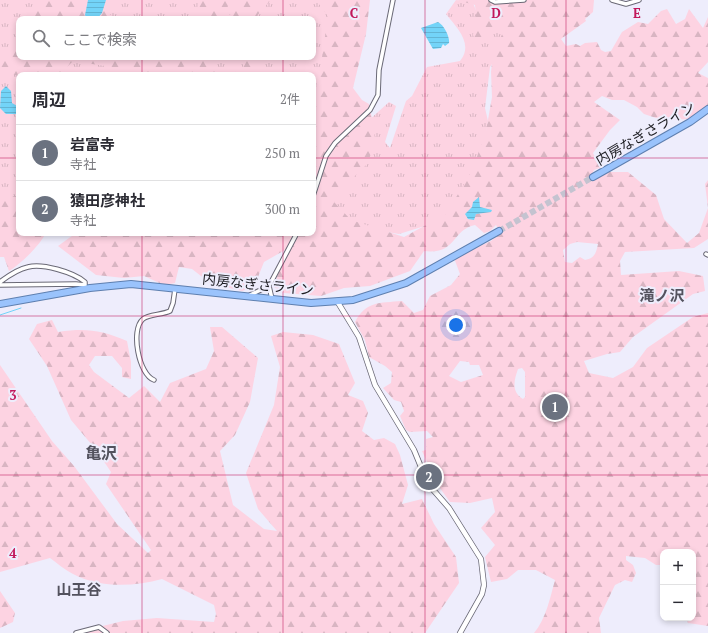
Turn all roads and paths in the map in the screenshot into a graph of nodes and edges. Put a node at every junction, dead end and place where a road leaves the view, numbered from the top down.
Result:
1 (393, 0) edge
2 (491, 0) edge
3 (524, 0) edge
4 (612, 0) edge
5 (639, 0) edge
6 (708, 109) edge
7 (593, 178) tunnel mouth
8 (316, 187) edge
9 (499, 231) tunnel mouth
10 (295, 236) edge
11 (0, 282) edge
12 (0, 286) edge
13 (87, 286) junction
14 (269, 286) junction
15 (174, 288) junction
16 (246, 296) junction
17 (272, 299) junction
18 (337, 301) junction
19 (0, 304) edge
20 (154, 380) dead end
21 (76, 633) edge
22 (107, 633) edge
23 (460, 633) edge

1 - 8 street
2 - 3 street
4 - 5 street
6 - 7 highway, 内房なぎさライン
9 - 18 highway, 内房なぎさライン
10 - 14 street
11 - 13 street
12 - 13 street
13 - 15 highway, 内房なぎさライン
13 - 19 highway, 内房なぎさライン
14 - 16 street
14 - 17 street
15 - 16 highway, 内房なぎさライン
15 - 20 street
16 - 17 highway, 内房なぎさライン
17 - 18 highway, 内房なぎさライン
18 - 23 street
21 - 22 street

